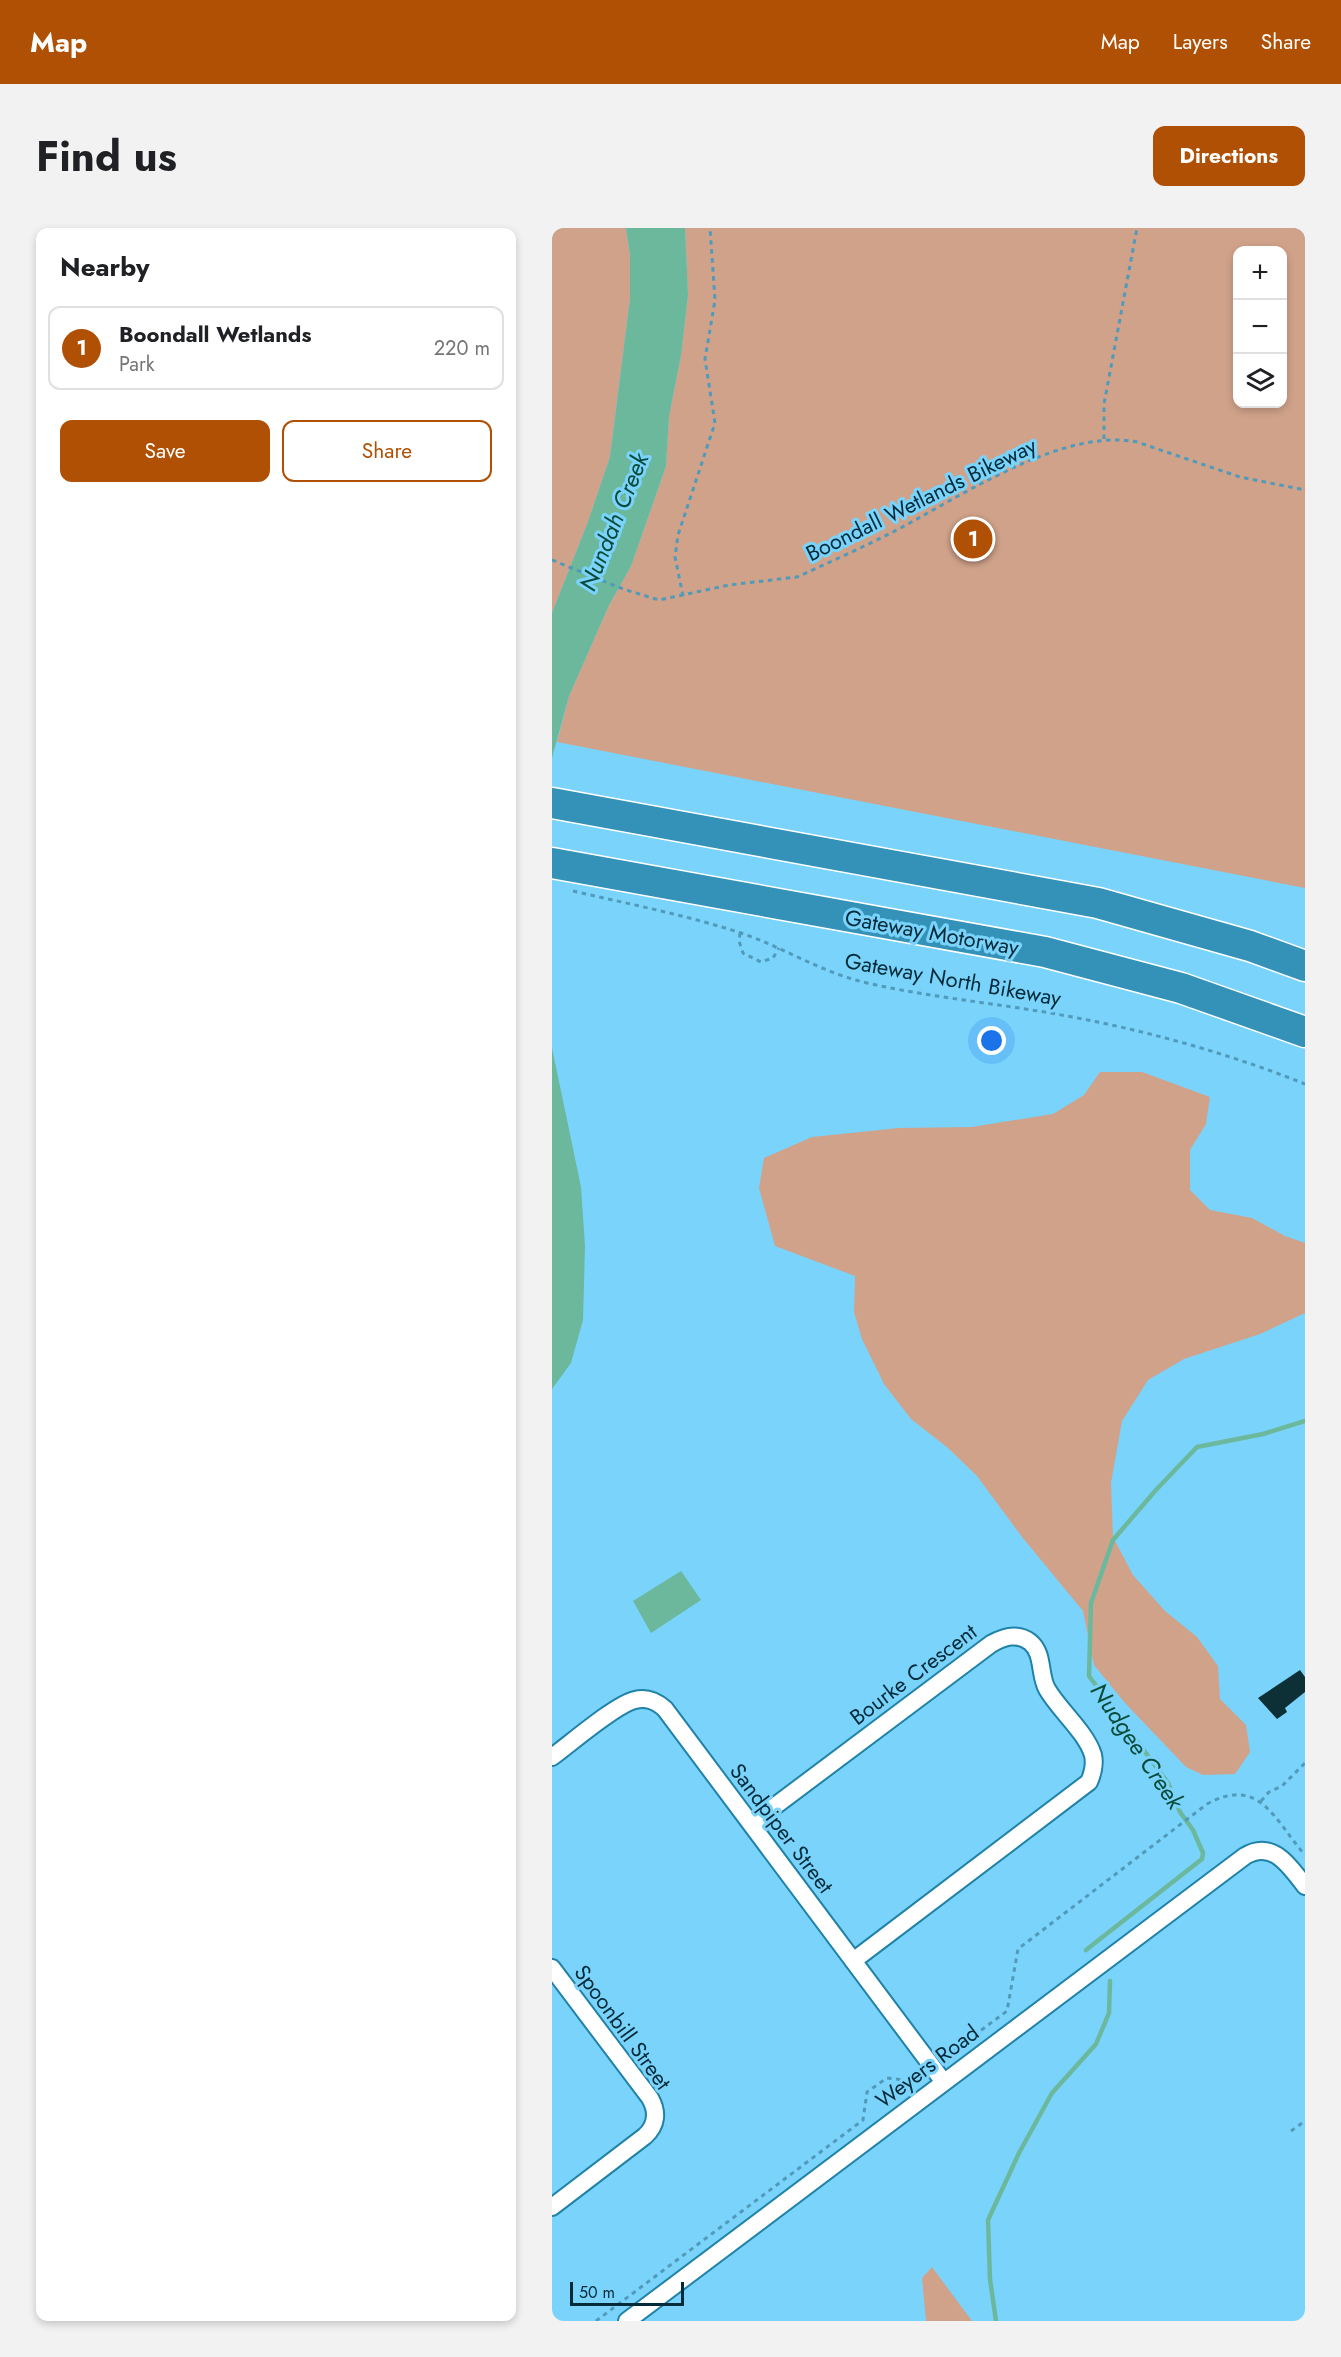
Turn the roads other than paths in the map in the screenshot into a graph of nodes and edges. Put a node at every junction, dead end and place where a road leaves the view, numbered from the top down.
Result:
1 (558, 804) edge
2 (556, 872) edge
3 (1305, 966) edge
4 (1305, 1032) edge
5 (552, 1757) edge
6 (751, 1824) junction
7 (1305, 1887) edge
8 (853, 1961) junction
9 (552, 1968) edge
10 (943, 2081) junction
11 (552, 2206) edge
12 (627, 2321) edge

1 - 3 highway
2 - 4 highway, Gateway Motorway
5 - 6 street, Sandpiper Street
6 - 8 street, Sandpiper Street
6 - 8 street, Bourke Crescent
7 - 10 street, Weyers Road
8 - 10 street, Sandpiper Street
9 - 11 street, Spoonbill Street
10 - 12 street, Weyers Road

